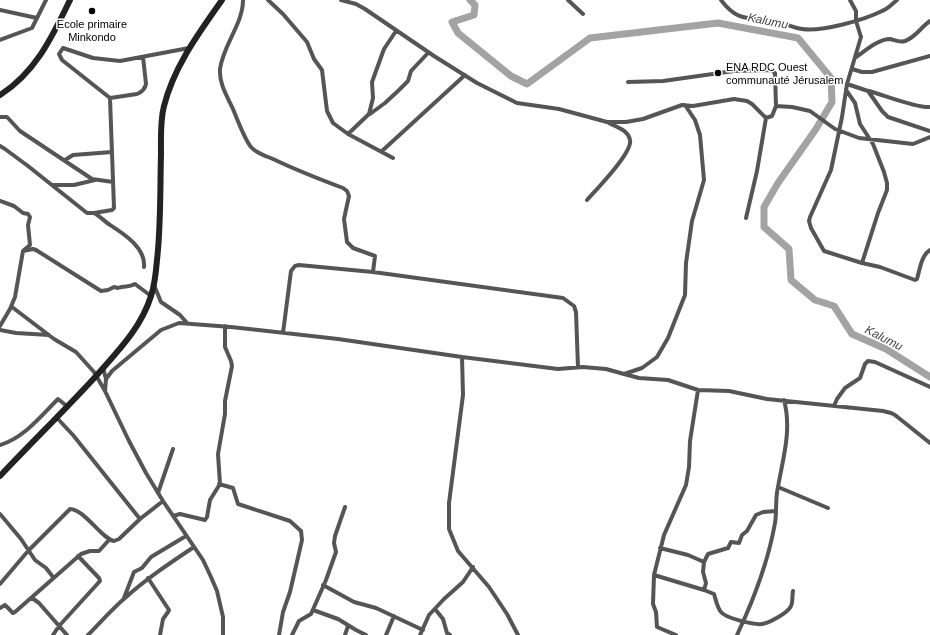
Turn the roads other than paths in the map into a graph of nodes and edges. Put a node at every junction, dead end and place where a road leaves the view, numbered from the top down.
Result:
1 (46, 0) edge
2 (70, 0) edge
3 (222, 0) edge
4 (243, 0) edge
5 (268, 0) edge
6 (341, 0) edge
7 (568, 0) edge
8 (721, 0) edge
9 (850, 0) edge
10 (897, 0) edge
11 (0, 10) edge
12 (583, 14) dead end
13 (37, 18) junction
14 (856, 21) junction
15 (930, 22) edge
16 (396, 31) junction
17 (0, 40) edge
18 (189, 48) junction
19 (428, 52) junction
20 (930, 56) edge
21 (143, 57) junction
22 (855, 57) junction
23 (852, 69) junction
24 (465, 75) junction
25 (628, 82) dead end
26 (847, 84) junction
27 (846, 90) junction
28 (868, 91) junction
29 (0, 95) edge
30 (110, 98) junction
31 (685, 105) junction
32 (776, 106) junction
33 (930, 107) edge
34 (370, 114) junction
35 (0, 117) edge
36 (766, 118) junction
37 (607, 122) junction
38 (840, 131) junction
39 (930, 131) edge
40 (348, 134) junction
41 (930, 138) edge
42 (870, 140) junction
43 (1, 148) edge
44 (112, 152) junction
45 (382, 152) junction
46 (393, 158) dead end
47 (65, 160) junction
48 (95, 180) junction
49 (113, 182) junction
50 (53, 185) junction
51 (587, 200) dead end
52 (0, 202) edge
53 (94, 213) junction
54 (746, 218) dead end
55 (30, 245) junction
56 (33, 249) junction
57 (930, 250) edge
58 (23, 251) junction
59 (862, 263) junction
60 (144, 267) dead end
61 (373, 272) junction
62 (154, 285) junction
63 (151, 296) junction
64 (12, 306) junction
65 (187, 323) junction
66 (0, 326) edge
67 (225, 326) junction
68 (0, 330) edge
69 (283, 333) junction
70 (49, 335) junction
71 (462, 357) junction
72 (578, 367) junction
73 (103, 368) junction
74 (624, 374) junction
75 (96, 376) junction
76 (106, 379) junction
77 (930, 387) edge
78 (698, 390) junction
79 (104, 391) junction
80 (784, 400) junction
81 (834, 406) junction
82 (68, 407) junction
83 (57, 418) junction
84 (930, 443) edge
85 (0, 445) edge
86 (173, 449) dead end
87 (0, 476) edge
88 (219, 484) junction
89 (778, 487) junction
90 (158, 493) junction
91 (163, 501) junction
92 (345, 507) dead end
93 (828, 508) dead end
94 (776, 510) junction
95 (0, 514) edge
96 (173, 516) junction
97 (140, 519) junction
98 (186, 536) junction
99 (109, 540) junction
100 (194, 547) junction
101 (660, 548) junction
102 (28, 551) junction
103 (78, 556) junction
104 (704, 562) junction
105 (473, 567) junction
106 (654, 575) junction
107 (53, 577) junction
108 (148, 578) junction
109 (0, 584) edge
110 (323, 586) junction
111 (704, 590) junction
112 (793, 591) dead end
113 (32, 598) junction
114 (124, 598) junction
115 (0, 608) edge
116 (434, 609) junction
117 (313, 610) junction
118 (394, 616) junction
119 (743, 621) junction
120 (59, 626) junction
121 (348, 626) junction
122 (423, 630) junction
123 (53, 635) edge
124 (67, 635) edge
125 (88, 635) edge
126 (160, 635) edge
127 (223, 635) edge
128 (279, 635) edge
129 (292, 635) edge
130 (345, 635) edge
131 (366, 635) edge
132 (386, 635) edge
133 (420, 635) edge
134 (450, 635) edge
135 (518, 635) edge
136 (676, 635) edge
137 (736, 635) edge

1 - 13 street
2 - 29 street
3 - 18 street
4 - 61 street
5 - 40 street
6 - 16 street
7 - 12 street
8 - 14 street
9 - 14 street
10 - 14 street
11 - 13 street
13 - 17 street
14 - 22 street
15 - 22 street
16 - 19 street
16 - 34 street
18 - 21 street
18 - 62 street
19 - 24 street
19 - 34 street
20 - 23 street
21 - 30 street
21 - 30 street
22 - 23 street
23 - 26 street
24 - 37 street
24 - 45 street
25 - 32 street
26 - 27 street
26 - 28 street
27 - 38 street
27 - 42 street
28 - 33 street
28 - 39 street
30 - 44 street
31 - 36 street
31 - 37 street
31 - 74 street
32 - 36 street
32 - 38 street
34 - 40 street
35 - 47 street
36 - 54 street
37 - 51 street
38 - 42 street
38 - 59 street
40 - 45 street
41 - 42 street
42 - 59 street
43 - 50 street
44 - 47 street
44 - 49 street
45 - 46 street
47 - 48 street
48 - 49 street
48 - 50 street
49 - 53 street
50 - 53 street
52 - 55 street
53 - 60 street
55 - 56 street
55 - 58 street
56 - 58 street
56 - 63 street
57 - 59 street
58 - 64 street
61 - 69 street
61 - 72 street
62 - 63 street
62 - 65 street
63 - 73 street
64 - 66 street
64 - 70 street
65 - 67 street
65 - 76 street
67 - 69 street
67 - 88 street
68 - 70 street
69 - 71 street
70 - 75 street
71 - 72 street
71 - 105 street
72 - 74 street
73 - 75 street
73 - 76 street
74 - 78 street
75 - 79 street
75 - 82 street
76 - 79 street
77 - 81 street
78 - 80 street
78 - 101 street
79 - 90 street
80 - 81 street
80 - 89 street
81 - 84 street
82 - 83 street
82 - 85 street
83 - 87 street
83 - 97 street
86 - 90 street
88 - 96 street
88 - 128 street
89 - 93 street
89 - 94 street
90 - 91 street
91 - 96 street
91 - 97 street
92 - 110 street
94 - 104 street
94 - 119 street
95 - 102 street
96 - 98 street
97 - 99 street
98 - 100 street
98 - 114 street
99 - 102 street
99 - 103 street
100 - 108 street
100 - 127 street
101 - 104 street
101 - 106 street
102 - 107 street
102 - 109 street
103 - 107 street
103 - 120 street
104 - 111 street
105 - 116 street
105 - 135 street
106 - 111 street
106 - 136 street
107 - 113 street
108 - 114 street
108 - 126 street
110 - 117 street
110 - 118 street
111 - 119 street
112 - 119 street
113 - 115 street
113 - 120 street
114 - 125 street
116 - 122 street
116 - 134 street
117 - 121 street
117 - 129 street
118 - 122 street
118 - 132 street
119 - 137 street
120 - 123 street
120 - 124 street
121 - 130 street
121 - 131 street
122 - 133 street

